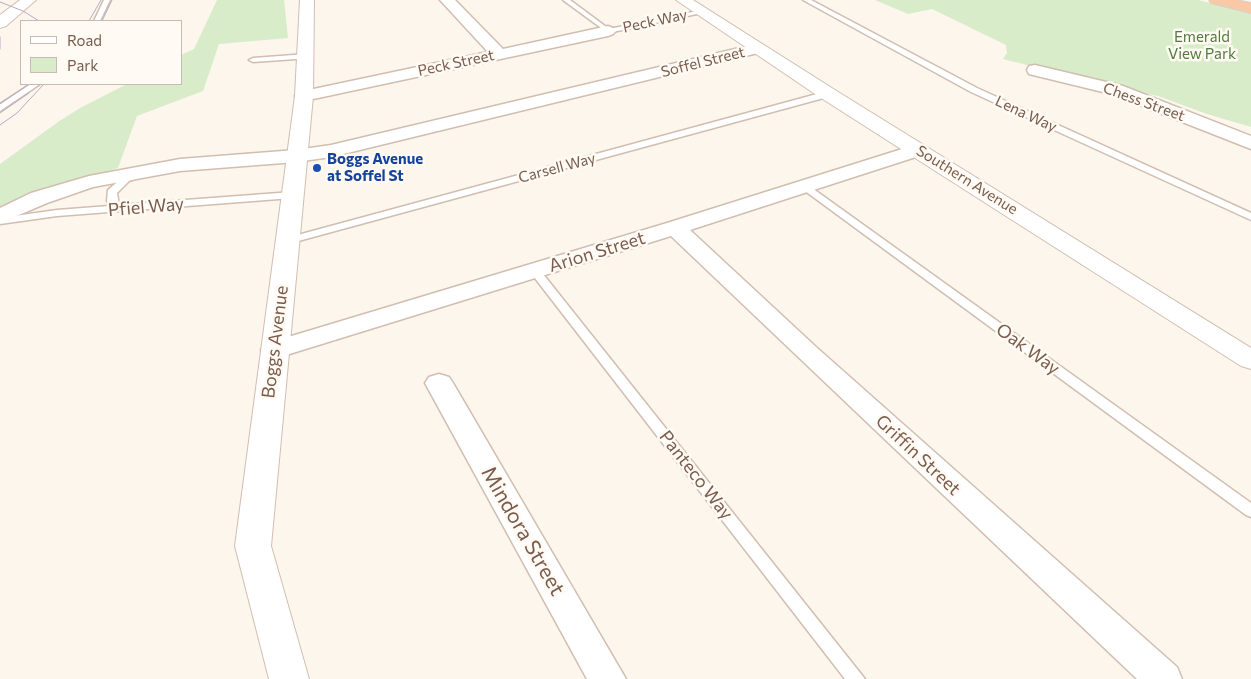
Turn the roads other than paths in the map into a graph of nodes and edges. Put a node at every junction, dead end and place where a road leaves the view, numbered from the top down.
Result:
1 (29, 0) edge
2 (108, 0) edge
3 (307, 0) edge
4 (447, 0) edge
5 (566, 0) edge
6 (683, 0) edge
7 (806, 0) edge
8 (1216, 0) edge
9 (1246, 0) edge
10 (1251, 1) edge
11 (1251, 8) edge
12 (702, 12) junction
13 (97, 20) edge
14 (0, 23) edge
15 (608, 31) junction
16 (756, 49) junction
17 (499, 54) junction
18 (307, 56) junction
19 (253, 60) dead end
20 (1034, 70) dead end
21 (34, 85) edge
22 (828, 94) junction
23 (304, 96) junction
24 (0, 108) edge
25 (1251, 143) edge
26 (918, 150) junction
27 (296, 156) junction
28 (146, 170) junction
29 (805, 186) junction
30 (292, 195) junction
31 (116, 209) junction
32 (0, 216) edge
33 (1251, 217) edge
34 (0, 220) edge
35 (675, 228) junction
36 (287, 241) junction
37 (535, 271) junction
38 (274, 350) junction
39 (1251, 360) edge
40 (439, 383) dead end
41 (1251, 511) edge
42 (288, 679) edge
43 (607, 679) edge
44 (856, 679) edge
45 (1163, 679) edge

1 - 14 street
2 - 13 lane
3 - 18 street, Boggs Avenue
4 - 17 street
5 - 15 lane
6 - 12 street, Southern Avenue
7 - 33 lane, Lena Way
8 - 11 highway
9 - 10 highway
12 - 15 lane, Peck Way
12 - 16 street, Southern Avenue
15 - 17 street, Peck Street
16 - 22 street, Southern Avenue
16 - 27 street, Soffel Street
17 - 23 street, Peck Street
18 - 19 lane
18 - 23 street, Boggs Avenue
20 - 25 street, Chess Street
21 - 24 lane
22 - 26 street, Southern Avenue
22 - 36 lane, Carsell Way
23 - 27 street, Boggs Avenue
26 - 29 street, Arion Street
26 - 39 street, Southern Avenue
27 - 28 street, Soffel Street
27 - 30 street, Boggs Avenue
28 - 31 lane
28 - 32 street, Soffel Street
29 - 35 street, Arion Street
29 - 41 lane, Oak Way
30 - 31 lane, Pfiel Way
30 - 36 street, Boggs Avenue
31 - 34 lane, Pfiel Way
35 - 37 street, Arion Street
35 - 45 street, Griffin Street
36 - 38 street, Boggs Avenue
37 - 38 street, Arion Street
37 - 44 lane, Panteco Way
38 - 42 street, Boggs Avenue
40 - 43 street, Mindora Street

